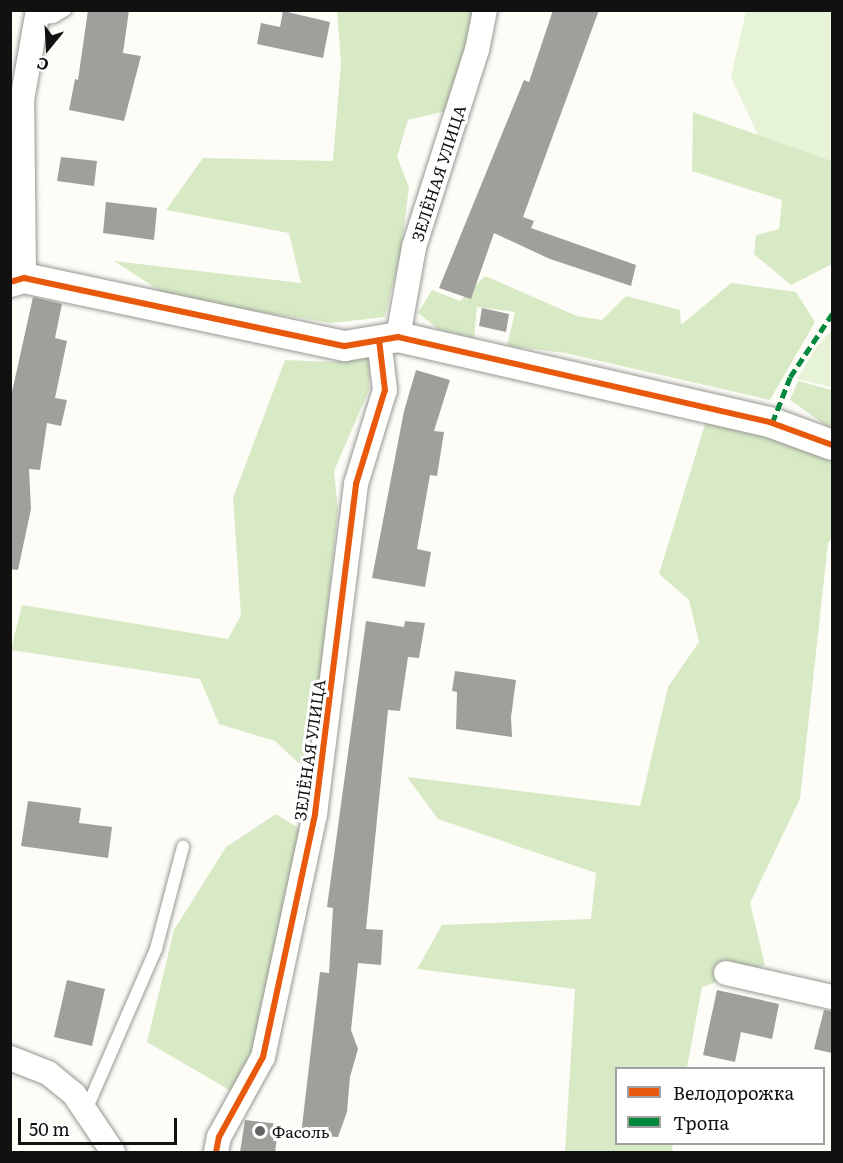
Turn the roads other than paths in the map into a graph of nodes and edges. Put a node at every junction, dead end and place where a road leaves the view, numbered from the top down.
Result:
1 (65, 10) edge
2 (485, 10) edge
3 (37, 15) edge
4 (17, 280) edge
5 (388, 338) junction
6 (832, 445) edge
7 (183, 847) dead end
8 (726, 973) dead end
9 (832, 997) edge
10 (10, 1058) edge
11 (86, 1110) junction
12 (113, 1152) edge
13 (216, 1152) edge

1 - 3 lane
2 - 5 street, ЗЕЛЁНАЯ УЛИЦА
3 - 4 street
4 - 5 street
5 - 6 street
5 - 13 street, ЗЕЛЁНАЯ УЛИЦА
7 - 11 lane
8 - 9 street
10 - 11 street
11 - 12 street

